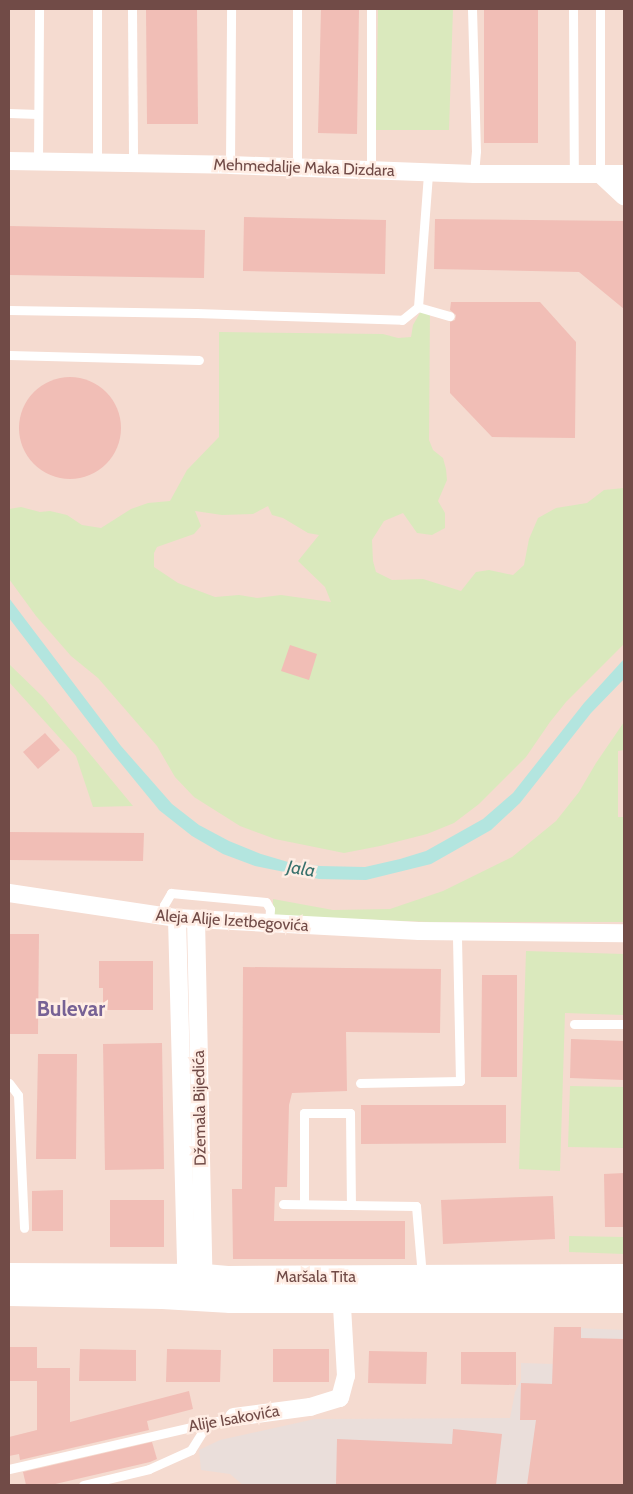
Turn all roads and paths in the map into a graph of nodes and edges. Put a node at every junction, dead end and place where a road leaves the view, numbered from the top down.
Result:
1 (39, 9) edge
2 (97, 9) edge
3 (132, 9) edge
4 (231, 9) edge
5 (297, 9) edge
6 (371, 9) edge
7 (472, 9) edge
8 (573, 9) edge
9 (600, 9) edge
10 (9, 113) edge
11 (38, 114) junction
12 (9, 161) edge
13 (38, 162) junction
14 (96, 163) junction
15 (133, 164) junction
16 (230, 165) junction
17 (298, 169) junction
18 (371, 170) junction
19 (428, 173) junction
20 (474, 174) junction
21 (574, 174) junction
22 (600, 174) junction
23 (624, 174) edge
24 (624, 196) edge
25 (418, 307) junction
26 (9, 310) edge
27 (450, 316) dead end
28 (9, 355) edge
29 (200, 360) dead end
30 (9, 893) edge
31 (170, 918) junction
32 (196, 919) junction
33 (269, 924) junction
34 (458, 932) junction
35 (624, 933) edge
36 (574, 1024) dead end
37 (624, 1024) edge
38 (9, 1083) edge
39 (360, 1083) dead end
40 (283, 1204) dead end
41 (304, 1204) junction
42 (351, 1204) junction
43 (24, 1228) dead end
44 (9, 1275) edge
45 (422, 1276) junction
46 (624, 1276) edge
47 (195, 1287) junction
48 (341, 1289) junction
49 (9, 1294) edge
50 (624, 1300) edge
51 (234, 1417) joint
52 (209, 1421) junction
53 (9, 1469) edge
54 (83, 1485) edge

1 - 11 lane
2 - 14 lane
3 - 15 lane
4 - 16 lane
5 - 17 lane
6 - 18 lane
7 - 20 lane
8 - 21 lane
9 - 22 lane
10 - 11 lane
11 - 13 lane
12 - 13 street, Mehmedalije Maka Dizdara
13 - 14 street, Mehmedalije Maka Dizdara
14 - 15 street, Mehmedalije Maka Dizdara
15 - 16 street, Mehmedalije Maka Dizdara
16 - 17 street, Mehmedalije Maka Dizdara
17 - 18 street, Mehmedalije Maka Dizdara
18 - 19 street, Mehmedalije Maka Dizdara
19 - 20 street, Mehmedalije Maka Dizdara
19 - 25 lane
20 - 21 street, Mehmedalije Maka Dizdara
21 - 22 street, Mehmedalije Maka Dizdara
22 - 23 street, Mehmedalije Maka Dizdara
22 - 24 street
25 - 26 lane
25 - 27 lane
28 - 29 lane
30 - 31 street, Aleja Alije Izetbegovića
31 - 32 street, Aleja Alije Izetbegovića
31 - 33 lane
31 - 47 street, Džemala Bijedića
32 - 33 street, Aleja Alije Izetbegovića
32 - 47 street, Džemala Bijedića
33 - 34 street, Aleja Alije Izetbegovića
34 - 35 street, Aleja Alije Izetbegovića
34 - 39 lane
36 - 37 lane
38 - 43 lane
40 - 41 lane
41 - 42 lane
41 - 42 lane
42 - 45 lane
44 - 47 main road, Maršala Tita
45 - 46 main road, Maršala Tita
45 - 48 main road, Maršala Tita
47 - 48 main road, Maršala Tita
47 - 49 main road, Maršala Tita
48 - 50 main road, Maršala Tita
48 - 51 street, Alije Isakovića
51 - 52 lane, Alije Isakovića
52 - 53 lane, Alije Isakovića
52 - 54 lane

